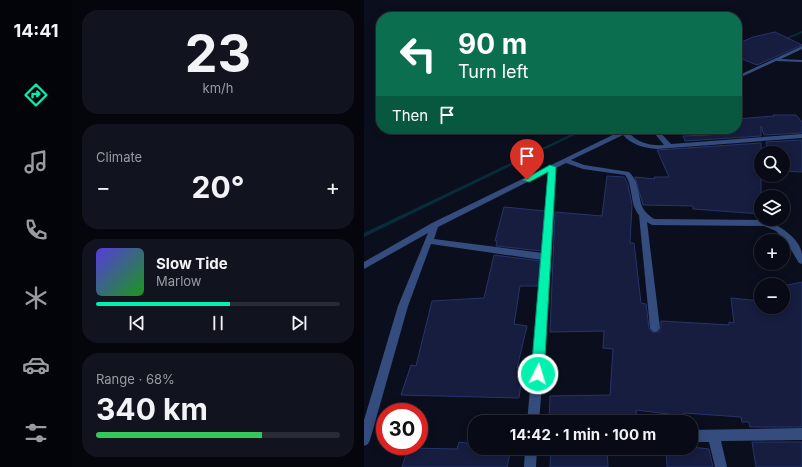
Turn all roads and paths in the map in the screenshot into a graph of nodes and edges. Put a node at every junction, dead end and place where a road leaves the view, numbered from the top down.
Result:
1 (802, 47) edge
2 (774, 60) junction
3 (802, 61) edge
4 (742, 76) edge
5 (619, 134) edge
6 (628, 134) edge
7 (658, 134) edge
8 (802, 136) edge
9 (669, 146) junction
10 (567, 160) junction
11 (553, 167) junction
12 (642, 216) junction
13 (435, 226) junction
14 (429, 241) junction
15 (547, 257) junction
16 (802, 261) edge
17 (364, 266) edge
18 (655, 328) dead end
19 (534, 415) edge
20 (802, 434) edge
21 (714, 435) junction
22 (698, 436) edge
23 (364, 440) edge
24 (531, 455) edge
25 (530, 467) edge
26 (721, 467) edge

1 - 2 street
2 - 3 street
2 - 4 street
5 - 10 street
6 - 9 street
7 - 9 street
8 - 9 street
10 - 11 street
10 - 12 street
11 - 13 street
11 - 15 street
12 - 16 street
12 - 18 street
13 - 14 street
13 - 17 street
14 - 15 street
14 - 23 street
15 - 19 street
20 - 21 street
21 - 22 street
21 - 26 street
24 - 25 street

